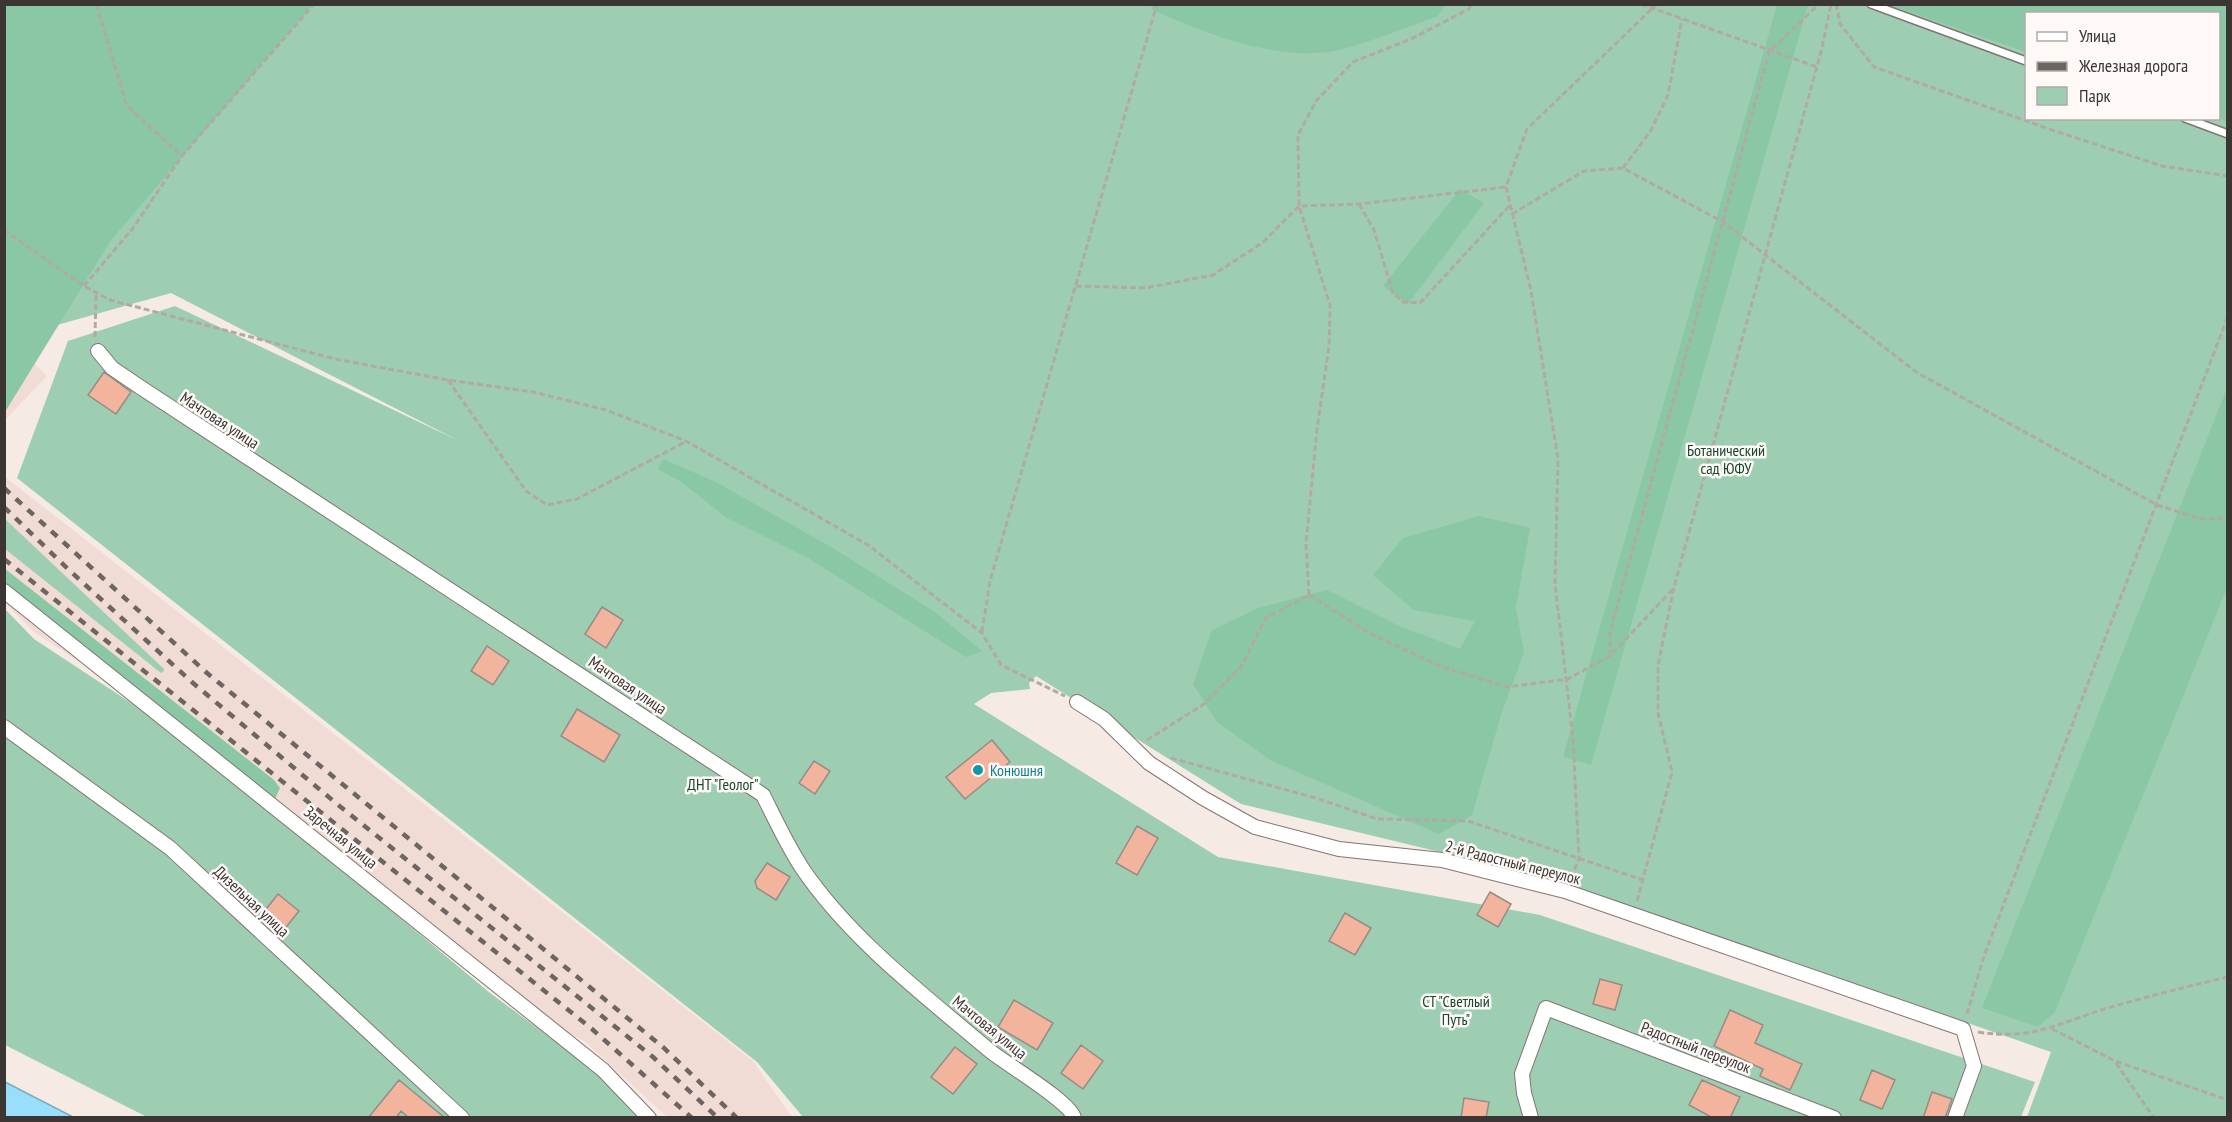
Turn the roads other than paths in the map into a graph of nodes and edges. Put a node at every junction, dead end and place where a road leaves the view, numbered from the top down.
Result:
1 (1871, 4) edge
2 (2025, 61) edge
3 (2190, 120) edge
4 (2228, 134) edge
5 (98, 351) road end
6 (4, 591) edge
7 (1077, 702) road end
8 (4, 727) edge
9 (462, 1118) edge
10 (650, 1118) edge
11 (1074, 1118) edge
12 (1531, 1118) edge
13 (1834, 1118) edge
14 (1955, 1118) edge

1 - 2 lane
3 - 4 lane
5 - 11 street, Мачтовая улица
6 - 10 street, Заречная улица
7 - 14 street, 2-й Радостный переулок
8 - 9 street, Дизельная улица
12 - 13 street, Радостный переулок

